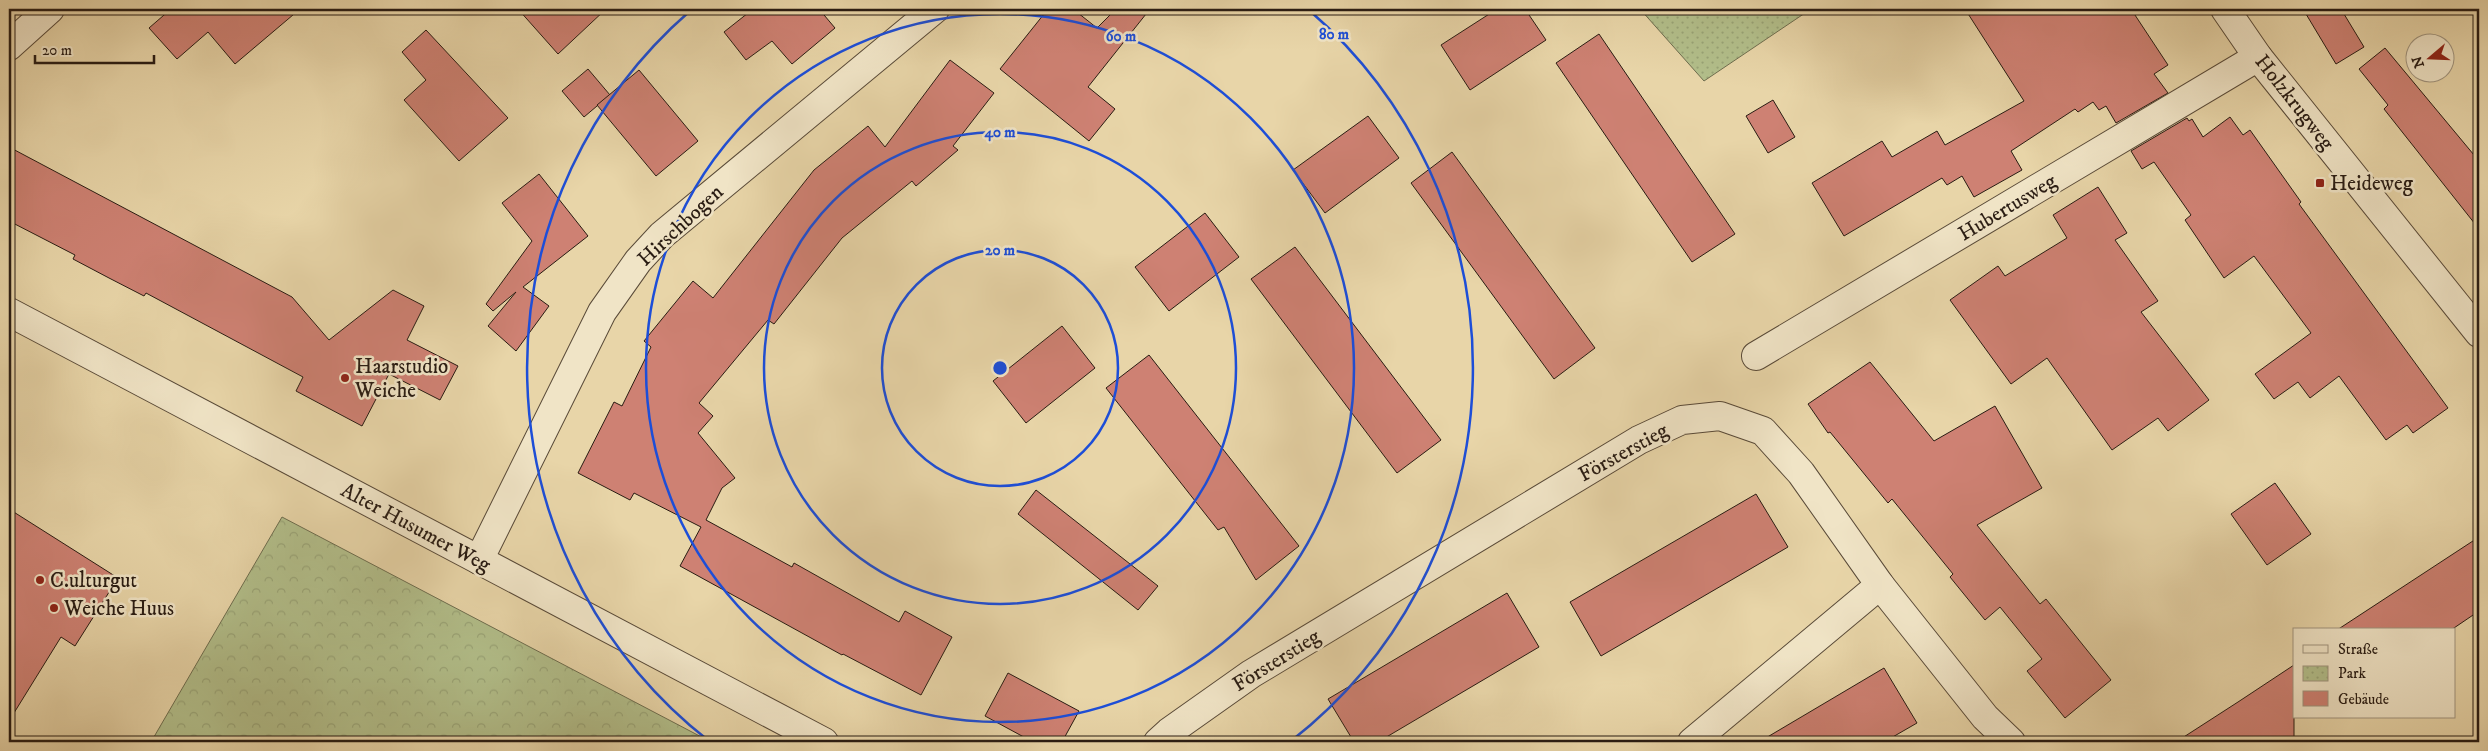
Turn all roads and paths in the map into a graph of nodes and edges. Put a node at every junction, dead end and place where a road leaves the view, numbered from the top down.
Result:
1 (50, 9) edge
2 (936, 9) edge
3 (2225, 9) edge
4 (9, 46) edge
5 (2258, 57) junction
6 (9, 312) edge
7 (2479, 334) edge
8 (1756, 356) dead end
9 (478, 560) junction
10 (1880, 586) junction
11 (824, 742) edge
12 (1158, 742) edge
13 (1692, 742) edge
14 (2011, 742) edge

1 - 4 street
2 - 9 street, Hirschbogen
3 - 5 street, Holzkrugweg
5 - 7 street, Holzkrugweg
5 - 8 street, Hubertusweg
6 - 9 street, Alter Husumer Weg
9 - 11 street, Alter Husumer Weg
10 - 12 street, Försterstieg
10 - 13 street
10 - 14 street, Försterstieg

